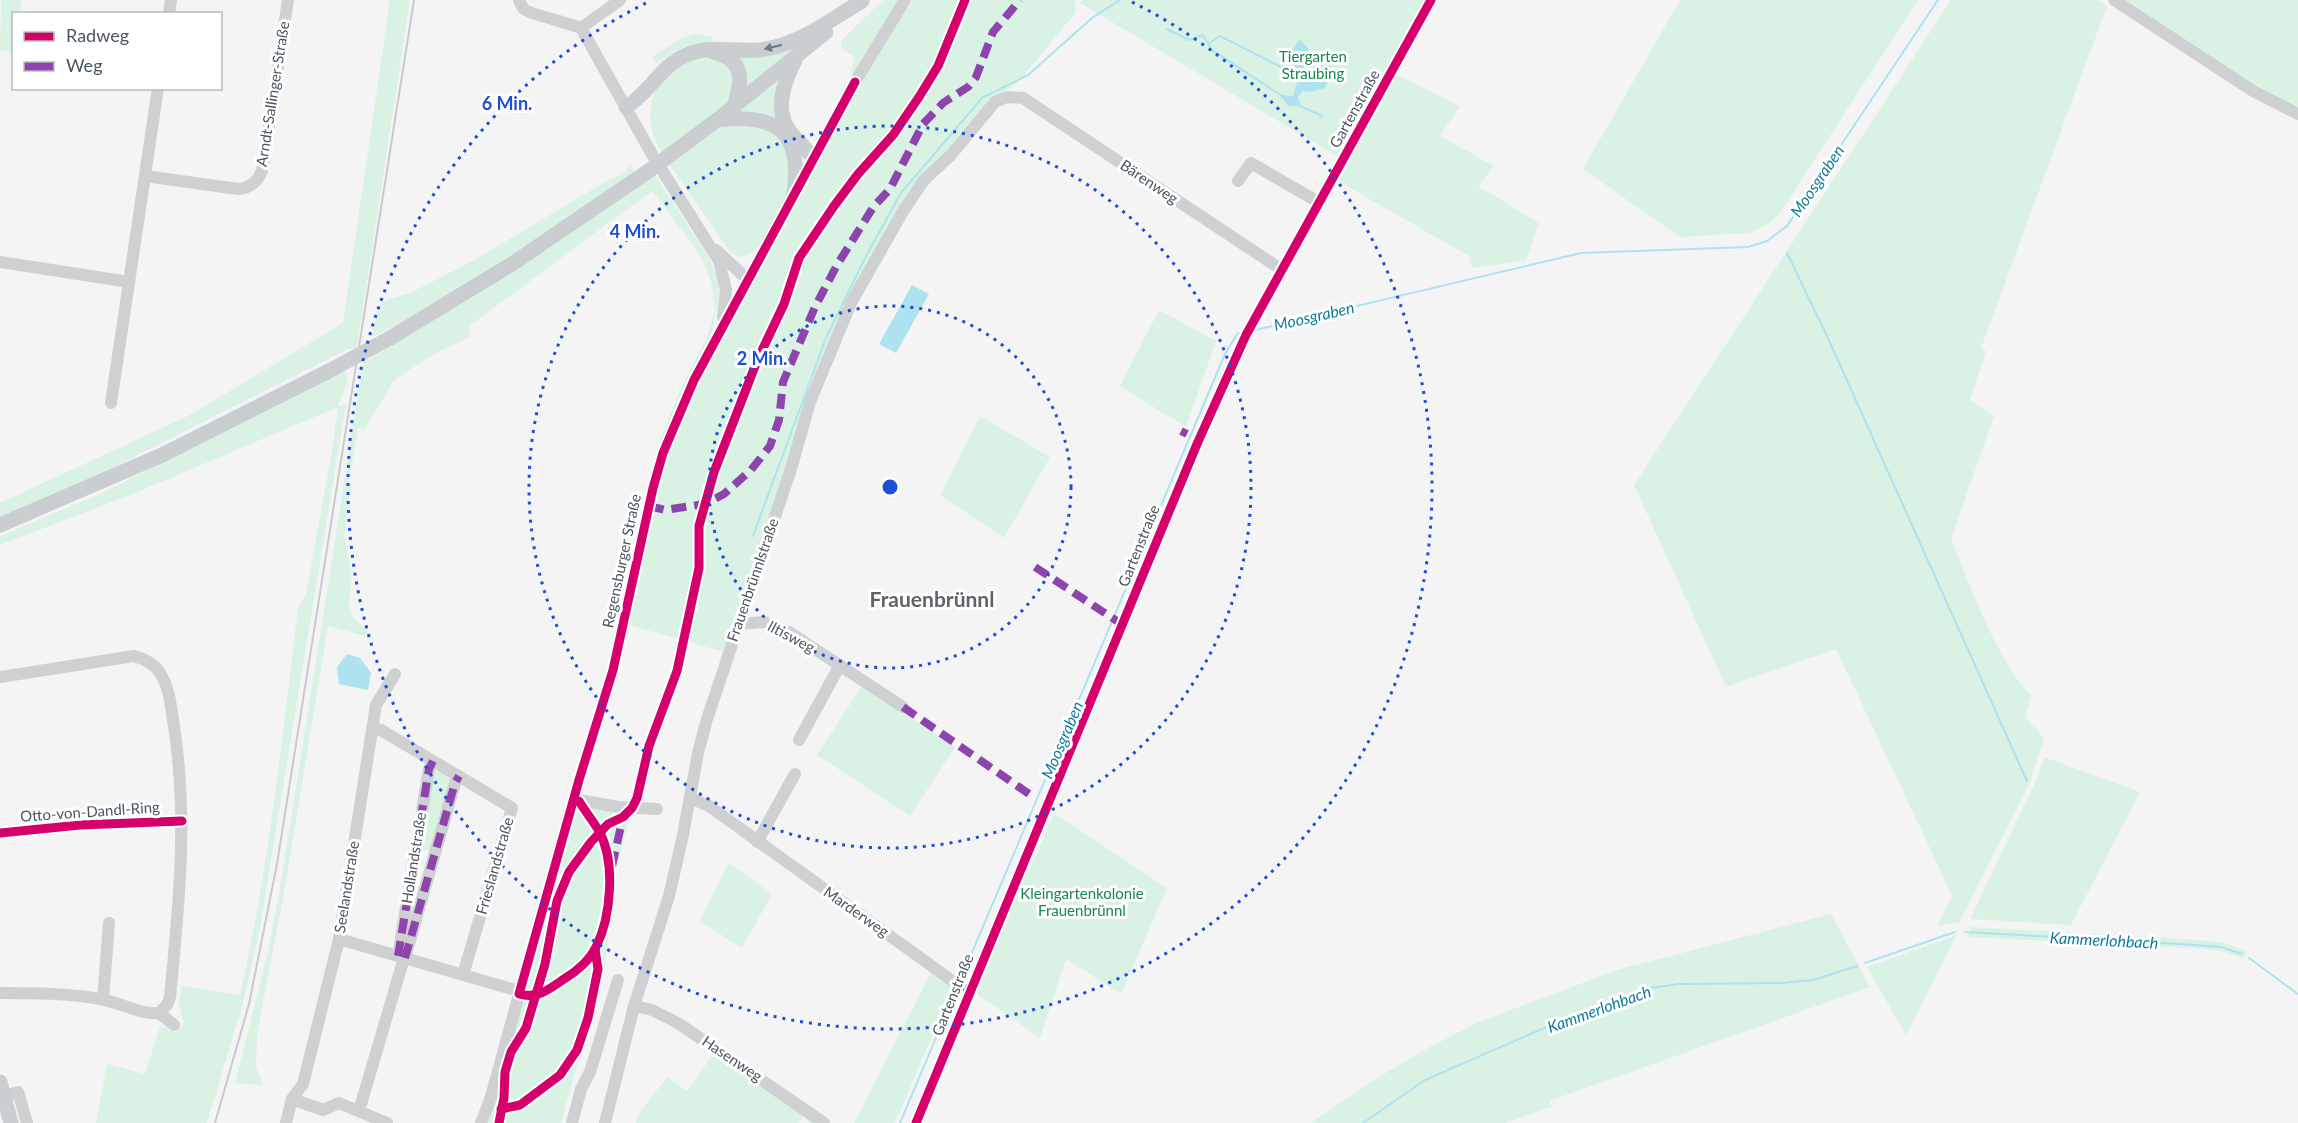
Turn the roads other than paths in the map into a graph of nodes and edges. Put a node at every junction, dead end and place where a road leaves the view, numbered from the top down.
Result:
1 (288, 0) edge
2 (519, 0) edge
3 (620, 0) edge
4 (862, 0) edge
5 (905, 0) edge
6 (1431, 0) edge
7 (2114, 0) edge
8 (581, 28) junction
9 (708, 50) junction
10 (797, 56) junction
11 (158, 90) edge
12 (1015, 97) joint
13 (734, 106) junction
14 (626, 107) junction
15 (2298, 114) edge
16 (717, 120) junction
17 (795, 155) junction
18 (813, 158) junction
19 (145, 176) junction
20 (1238, 181) dead end
21 (794, 194) junction
22 (1320, 203) junction
23 (712, 246) junction
24 (0, 262) edge
25 (1282, 270) junction
26 (724, 275) junction
27 (747, 280) junction
28 (129, 282) junction
29 (720, 330) junction
30 (111, 403) dead end
31 (0, 525) edge
32 (739, 624) junction
33 (840, 665) junction
34 (395, 674) dead end
35 (0, 677) edge
36 (903, 707) dead end
37 (372, 728) junction
38 (799, 740) dead end
39 (433, 761) junction
40 (795, 774) dead end
41 (459, 776) junction
42 (690, 798) junction
43 (573, 799) junction
44 (657, 809) dead end
45 (182, 821) junction
46 (0, 833) edge
47 (757, 842) junction
48 (109, 923) dead end
49 (339, 939) junction
50 (402, 957) junction
51 (463, 975) junction
52 (618, 980) dead end
53 (954, 982) dead end
54 (519, 991) junction
55 (0, 993) edge
56 (103, 999) junction
57 (634, 1006) junction
58 (159, 1013) junction
59 (174, 1025) dead end
60 (2, 1089) edge
61 (292, 1099) junction
62 (359, 1111) junction
63 (11, 1123) edge
64 (27, 1123) edge
65 (286, 1123) edge
66 (387, 1123) edge
67 (481, 1123) edge
68 (573, 1123) edge
69 (605, 1123) edge
70 (824, 1123) edge
71 (916, 1123) edge

1 - 19 street, Arndt-Sallinger-Straße
2 - 8 street
3 - 8 street
4 -> 9 main road
4 - 10 main road
5 - 18 street, Regensburger Straße
6 - 22 street, Gartenstraße
7 - 15 street
8 - 14 street
9 - 13 main road
9 - 14 main road
10 - 13 main road
10 - 18 main road
11 - 19 street
12 - 25 street, Bärenweg
12 - 32 street, Frauenbrünnlstraße
13 - 16 main road
14 - 23 street
16 - 17 main road
16 - 31 main road, bridge
17 - 18 main road
17 - 21 main road
18 - 21 street, Regensburger Straße
19 - 28 street
20 - 22 street
21 - 27 street, Regensburger Straße
22 - 25 street, Gartenstraße
23 - 26 street
23 - 27 street
24 - 28 street
25 - 71 street, Gartenstraße
26 - 27 street
26 - 29 street
27 - 29 street, Regensburger Straße
28 - 30 street
29 - 43 street, Regensburger Straße
32 - 33 street, Iltisweg
32 - 42 street, Frauenbrünnlstraße
33 - 36 street, Iltisweg
33 - 38 street
34 - 37 street, Seelandstraße
35 - 45 street, Otto-von-Dandl-Ring
37 - 39 street, Frieslandstraße
37 - 49 street, Seelandstraße
39 - 41 street, Frieslandstraße
39 - 50 street, Hollandstraße
40 - 47 street
41 - 50 street, Hollandstraße
41 - 51 street, Frieslandstraße
42 - 47 street, Marderweg
42 - 57 street, Frauenbrünnlstraße
43 - 44 street
43 - 54 street, Regensburger Straße
45 - 46 street, Otto-von-Dandl-Ring
45 - 58 street, Otto-von-Dandl-Ring
47 - 53 street, Marderweg
48 - 56 street
49 - 50 street
49 - 61 street, Seelandstraße
50 - 51 street
50 - 62 street, Hollandstraße
51 - 54 street
52 - 68 street
54 - 67 street, Regensburger Straße
55 - 56 street
56 - 58 street
57 - 69 street, Frauenbrünnlstraße
57 - 70 street, Hasenweg
58 - 59 street
60 - 63 main road
60 - 64 street
61 - 62 street
61 - 65 street, Seelandstraße
62 - 66 street

